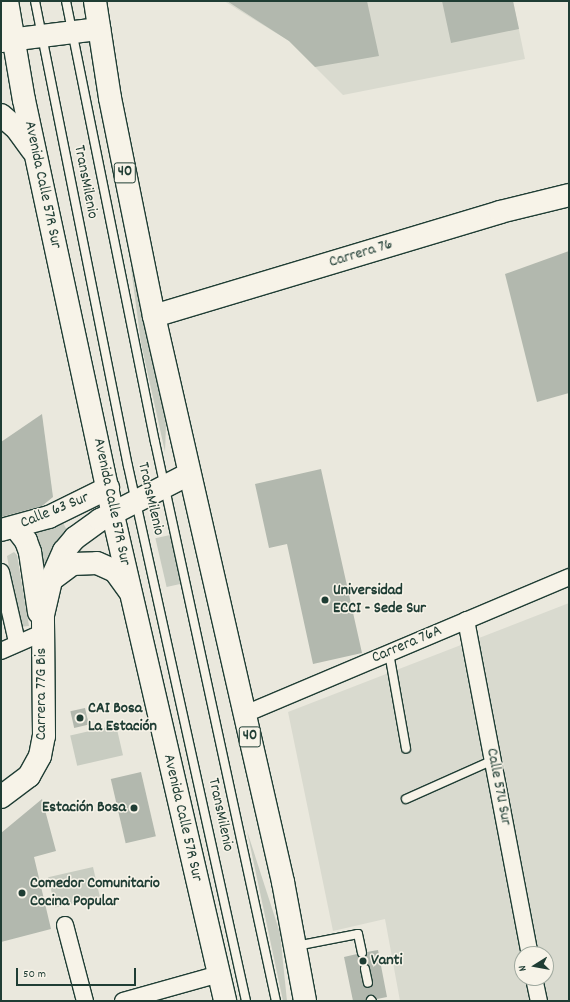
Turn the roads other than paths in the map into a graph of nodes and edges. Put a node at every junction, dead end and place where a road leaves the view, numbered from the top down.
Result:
1 (7, 1) edge
2 (35, 1) edge
3 (66, 1) edge
4 (95, 1) edge
5 (100, 29) junction
6 (72, 32) junction
7 (42, 36) junction
8 (7, 40) edge
9 (1, 115) edge
10 (36, 155) junction
11 (569, 195) edge
12 (154, 316) junction
13 (189, 474) junction
14 (165, 487) junction
15 (108, 488) junction
16 (137, 502) junction
17 (113, 515) junction
18 (9, 529) edge
19 (1, 572) edge
20 (569, 577) edge
21 (51, 580) junction
22 (131, 595) junction
23 (466, 620) junction
24 (42, 632) junction
25 (17, 642) junction
26 (1, 651) edge
27 (389, 653) junction
28 (245, 714) junction
29 (406, 748) dead end
30 (493, 760) junction
31 (1, 797) edge
32 (406, 799) dead end
33 (65, 926) dead end
34 (295, 946) junction
35 (528, 946) edge
36 (362, 953) dead end
37 (365, 969) dead end
38 (218, 974) junction
39 (368, 983) dead end
40 (536, 986) edge
41 (85, 1001) edge
42 (123, 1001) edge
43 (225, 1001) edge
44 (246, 1001) edge
45 (276, 1001) edge
46 (305, 1001) edge
47 (539, 1001) edge

1 - 8 main road, Avenida Calle 57R Sur
2 - 7 lane, TransMilenio
3 - 6 lane, TransMilenio
4 - 5 main road, 40
5 - 6 main road
5 - 12 main road, 40
6 - 7 main road
6 - 14 lane, TransMilenio
7 - 8 main road
7 - 16 lane, TransMilenio
8 - 10 main road, Avenida Calle 57R Sur
9 - 10 main road
10 - 15 main road, Avenida Calle 57R Sur
11 - 12 main road, Carrera 76
12 - 13 main road, 40
13 - 14 main road, Calle 63 Sur
13 - 28 main road, 40
14 - 16 main road, Calle 63 Sur
14 - 45 lane, TransMilenio
15 - 17 main road, Avenida Calle 57R Sur
15 - 18 main road, Calle 63 Sur
16 - 17 main road, Calle 63 Sur
16 - 44 lane, TransMilenio
17 - 21 main road, Calle 63 Sur
17 - 22 main road, Avenida Calle 57R Sur
18 - 24 main road
19 - 25 street, Carrera 77G Bis
20 - 23 street, Carrera 76A
21 - 22 main road
21 - 24 main road, Calle 63 Sur
22 - 38 main road, Avenida Calle 57R Sur
23 - 27 street, Carrera 76A
23 - 30 street, Calle 57U Sur
24 - 25 street
24 - 31 main road, Carrera 77G Bis
25 - 26 street
27 - 28 street, Carrera 76A
27 - 29 lane
28 - 34 main road, 40
30 - 32 lane
30 - 35 street, Calle 57U Sur
33 - 41 street
34 - 36 lane
34 - 46 main road, 40
37 - 39 lane
38 - 42 street
38 - 43 main road, Avenida Calle 57R Sur
40 - 47 street

